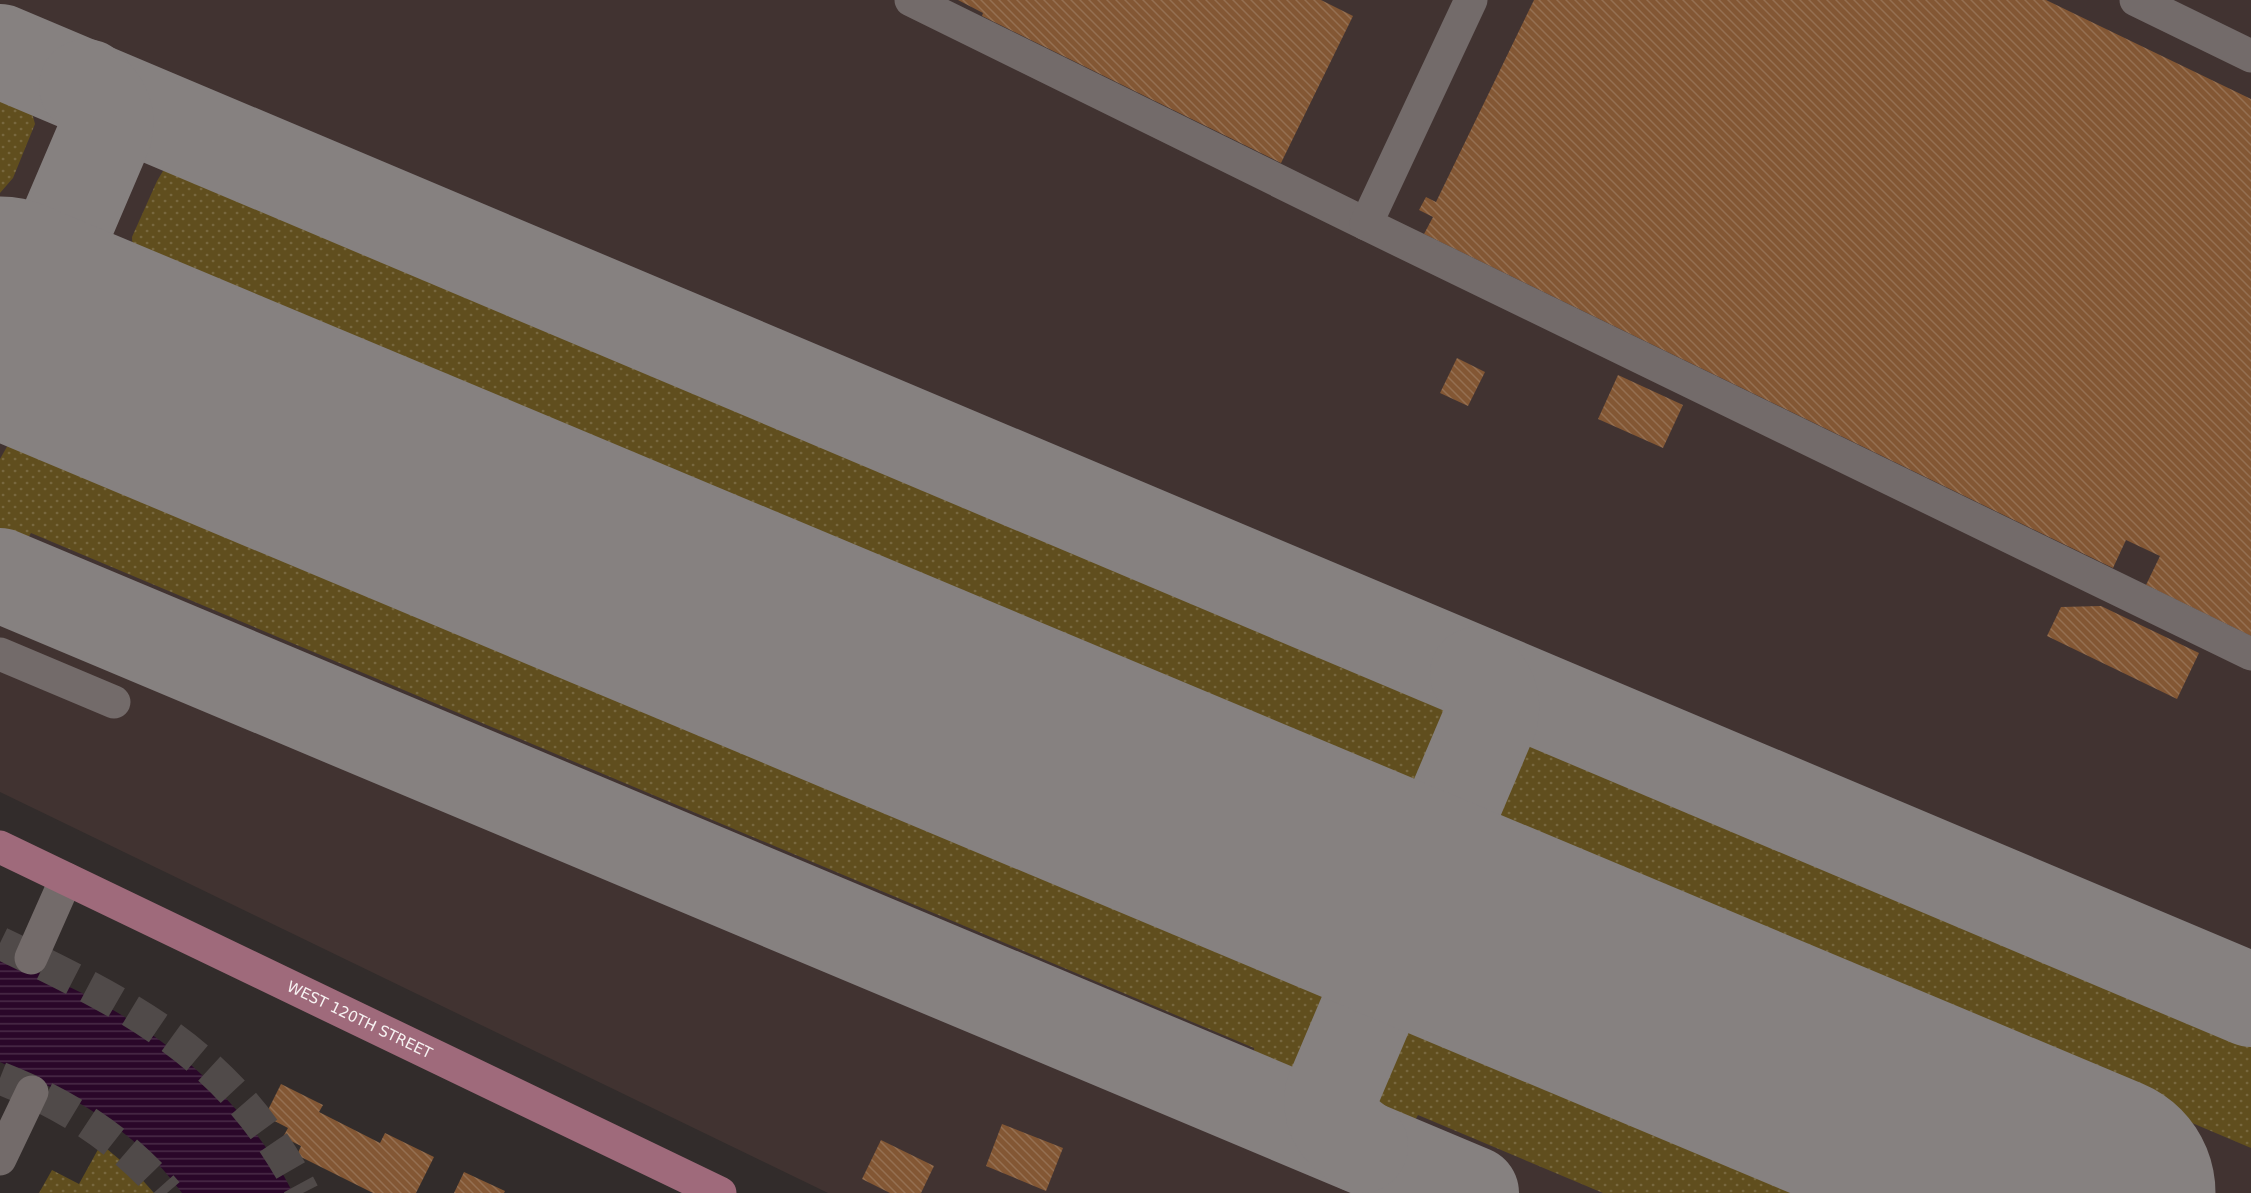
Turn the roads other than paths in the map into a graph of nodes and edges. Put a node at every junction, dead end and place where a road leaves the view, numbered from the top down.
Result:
1 (911, 0) edge
2 (1471, 0) edge
3 (2136, 0) edge
4 (2251, 56) edge
5 (1366, 224) junction
6 (0, 654) edge
7 (2251, 654) edge
8 (114, 702) dead end
9 (0, 847) edge
10 (66, 879) junction
11 (31, 958) dead end
12 (32, 1092) dead end
13 (0, 1159) edge
14 (720, 1193) edge

1 - 5 lane
2 - 5 lane
3 - 4 lane
5 - 7 lane
6 - 8 lane
9 - 10 main road, WEST 120TH STREET
10 - 11 lane
10 - 14 main road, WEST 120TH STREET
12 - 13 lane

